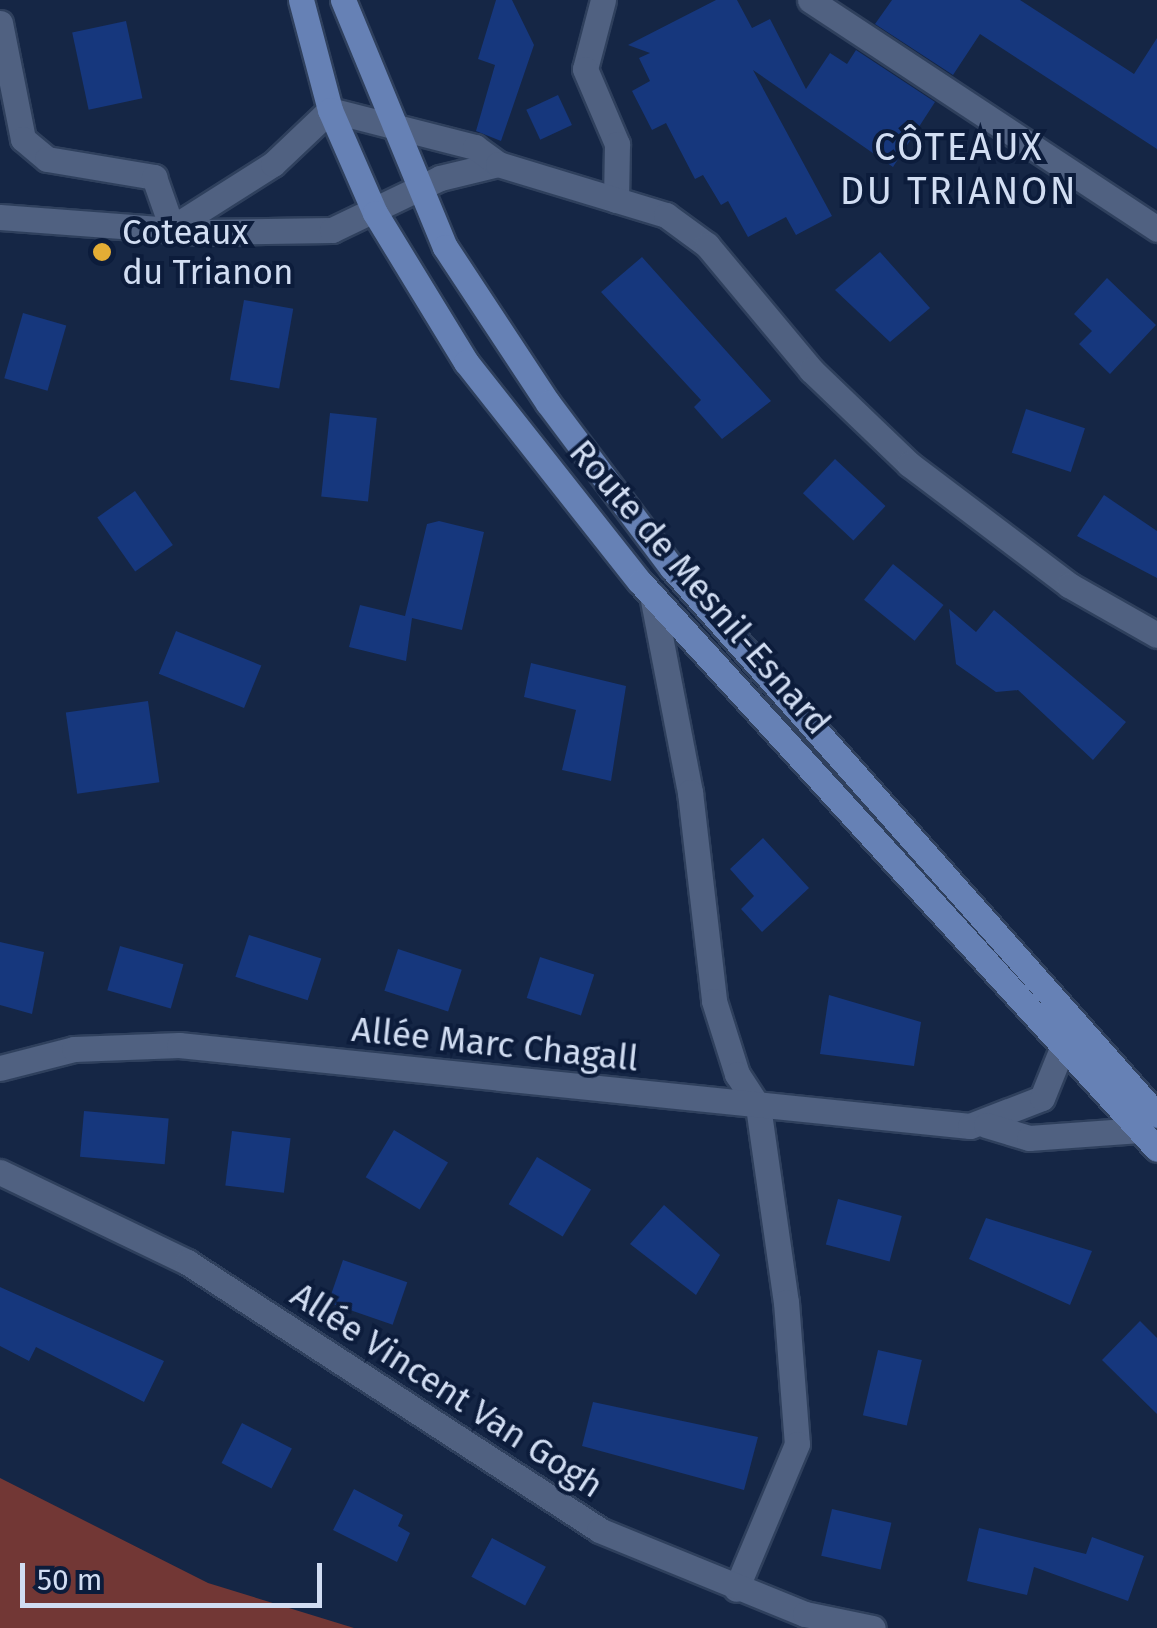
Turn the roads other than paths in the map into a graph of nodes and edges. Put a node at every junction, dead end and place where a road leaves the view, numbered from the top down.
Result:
1 (302, 0) edge
2 (344, 0) edge
3 (603, 0) edge
4 (810, 0) edge
5 (0, 22) edge
6 (330, 110) junction
7 (388, 123) junction
8 (498, 164) junction
9 (418, 188) junction
10 (616, 200) junction
11 (375, 213) junction
12 (0, 217) edge
13 (172, 228) junction
14 (1157, 229) edge
15 (652, 595) junction
16 (1157, 635) edge
17 (1063, 1046) junction
18 (0, 1068) edge
19 (758, 1106) junction
20 (986, 1126) junction
21 (1151, 1131) edge
22 (0, 1172) edge
23 (736, 1590) junction
24 (873, 1628) edge

1 - 6 main road, Route de Mesnil-Esnard
2 - 7 main road, Route de Mesnil-Esnard
3 - 10 street
4 - 14 street
5 - 13 street
6 - 7 street
6 - 11 main road, Route de Mesnil-Esnard
6 - 13 street
7 - 8 street
7 - 9 main road, Route de Mesnil-Esnard
8 - 9 street
8 - 10 street
9 - 11 street
9 - 21 main road, Route de Mesnil-Esnard
10 - 16 street
11 - 13 street
11 - 15 main road, Route de Mesnil-Esnard
12 - 13 street
15 - 17 main road, Route de Mesnil-Esnard
15 - 19 street
17 - 20 street
17 - 21 main road, Route de Mesnil-Esnard
18 - 19 street, Allée Marc Chagall
19 - 20 street, Allée Marc Chagall
19 - 23 street
20 - 21 street, Allée Marc Chagall
22 - 23 street, Allée Vincent Van Gogh
23 - 24 street, Allée Vincent Van Gogh

